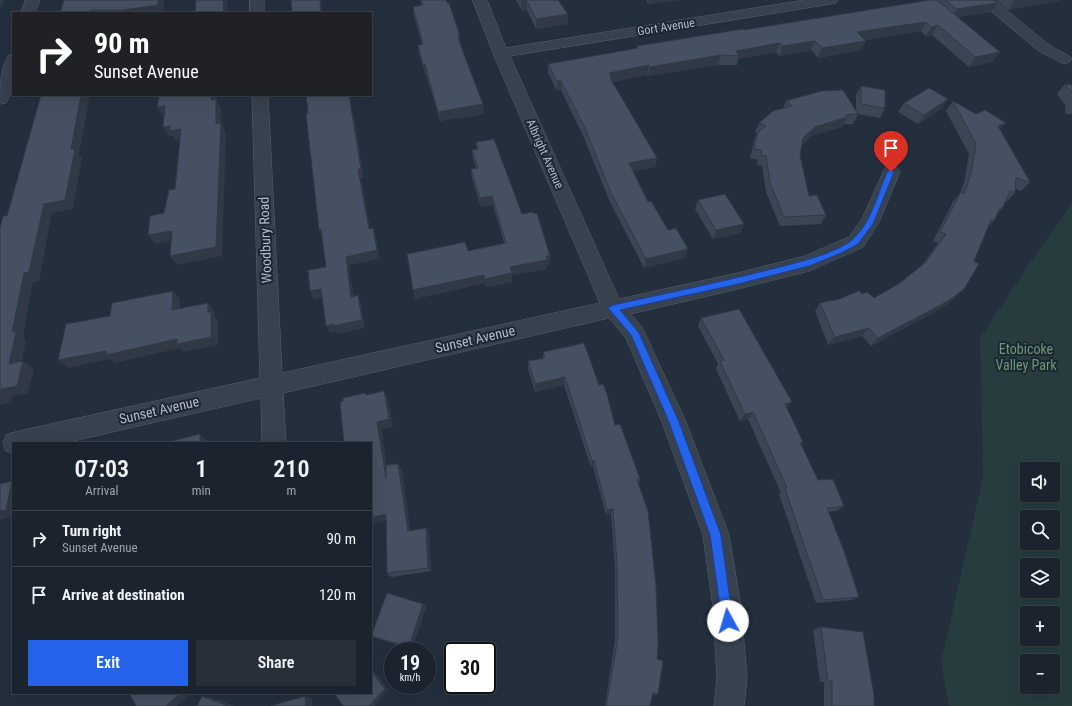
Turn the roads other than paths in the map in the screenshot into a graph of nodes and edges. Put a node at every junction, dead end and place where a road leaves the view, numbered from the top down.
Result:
1 (32, 0) edge
2 (256, 0) edge
3 (480, 0) edge
4 (831, 0) edge
5 (985, 0) edge
6 (28, 12) edge
7 (257, 12) edge
8 (501, 53) junction
9 (1064, 59) dead end
10 (12, 62) edge
11 (260, 96) edge
12 (0, 99) edge
13 (891, 172) dead end
14 (613, 308) junction
15 (271, 385) junction
16 (18, 442) edge
17 (274, 442) edge
18 (12, 443) edge
19 (0, 446) edge
20 (729, 706) edge

1 - 6 street
2 - 7 street
3 - 8 street, Albright Avenue
4 - 8 street, Gort Avenue
5 - 9 street
8 - 14 street, Albright Avenue
10 - 12 street
11 - 15 street, Woodbury Road
13 - 14 street, Sunset Avenue
14 - 15 street, Sunset Avenue
14 - 20 street, Albright Avenue
15 - 16 street, Sunset Avenue
15 - 17 street, Woodbury Road
18 - 19 street, Sunset Avenue

